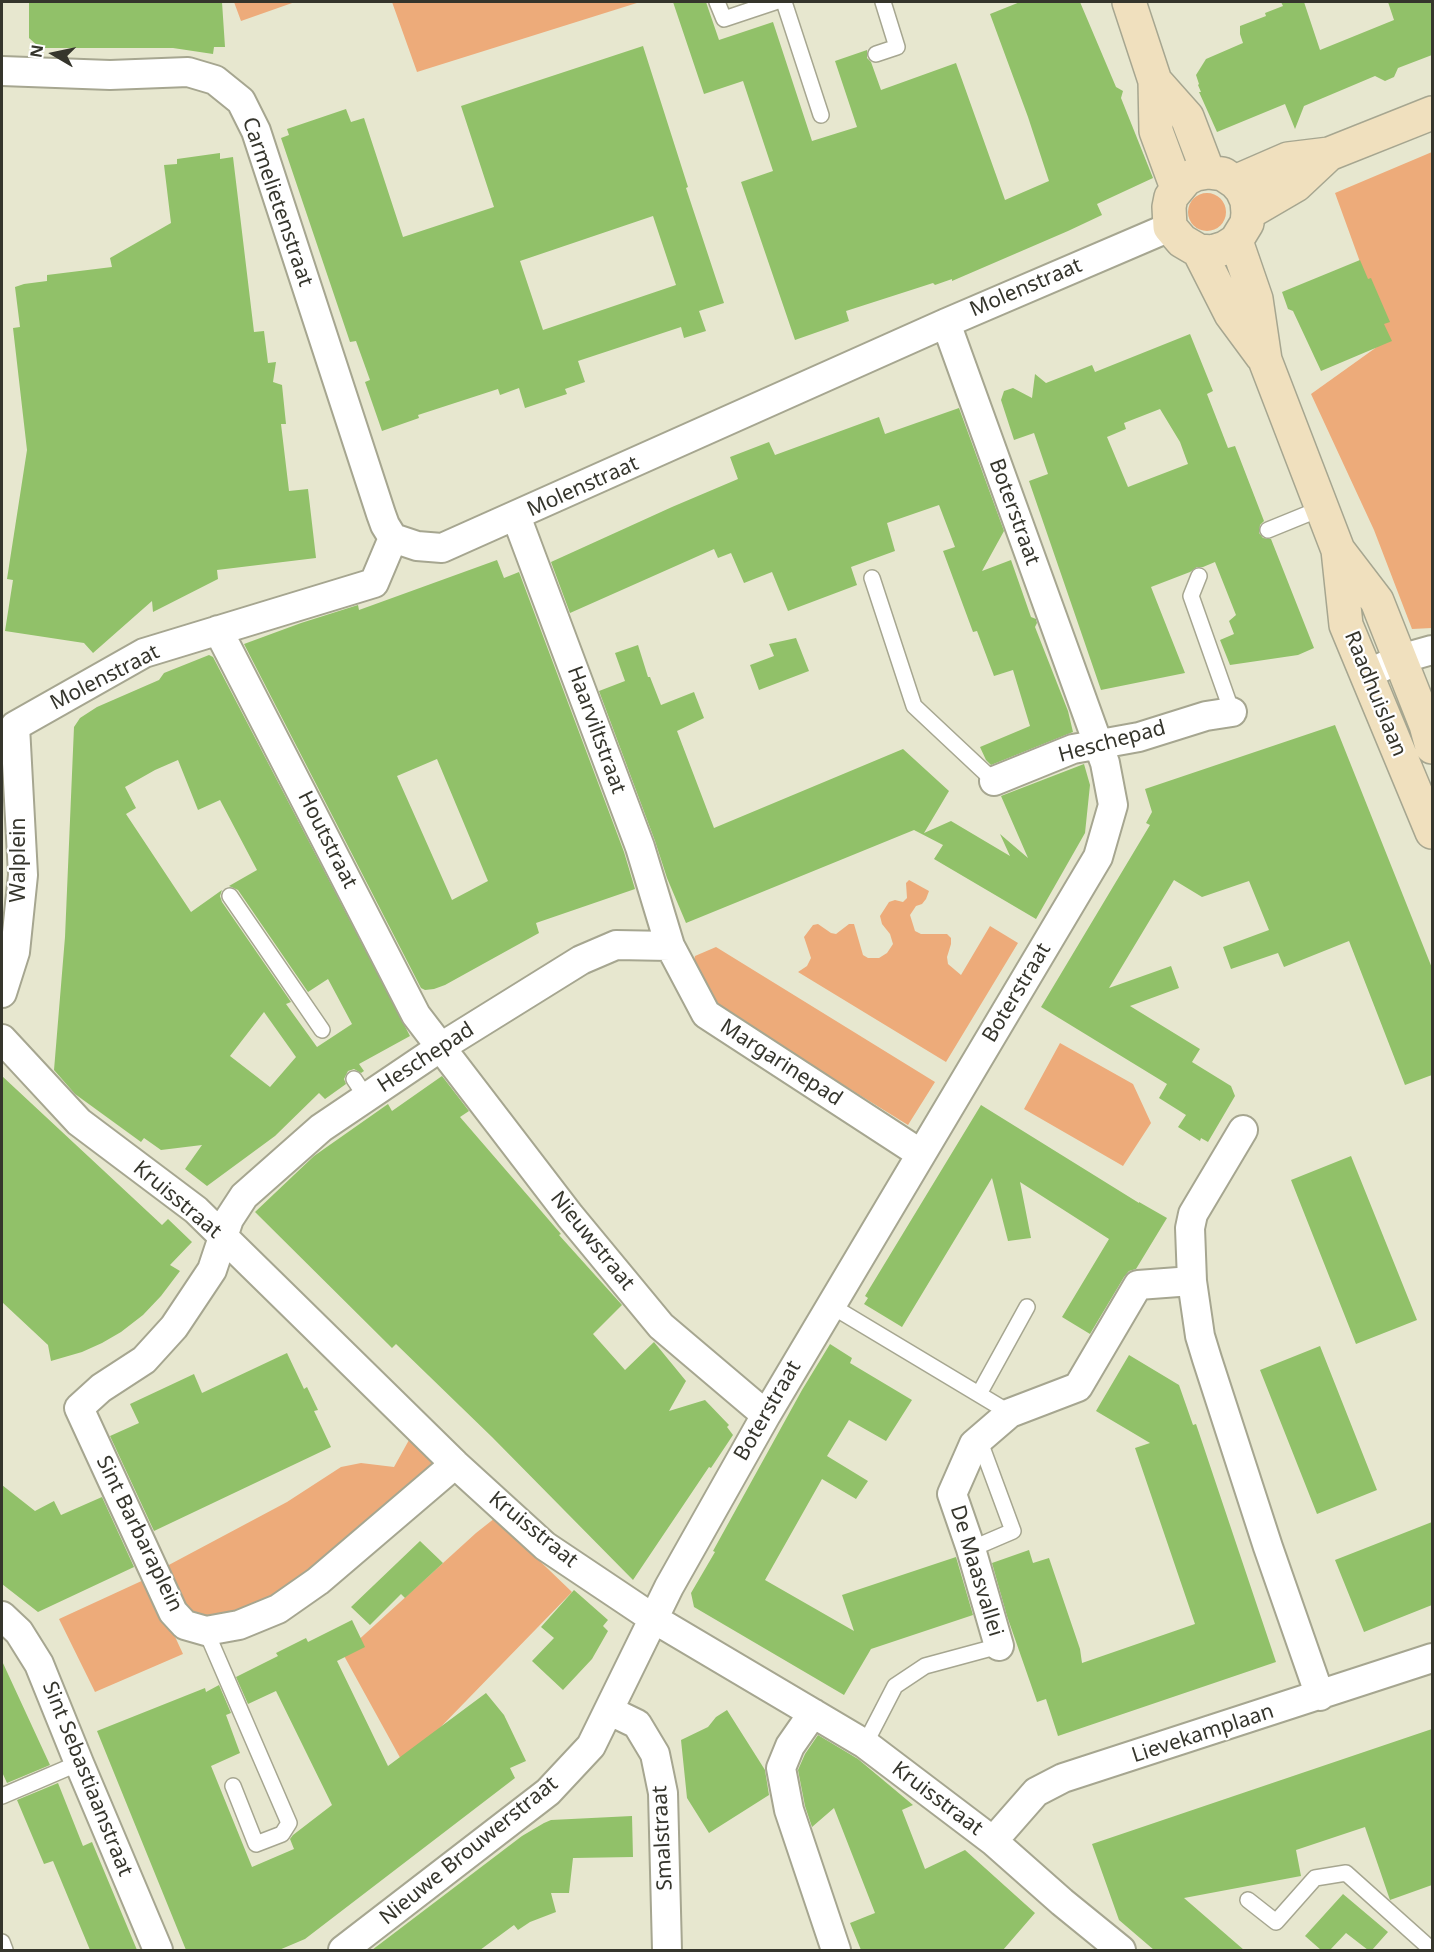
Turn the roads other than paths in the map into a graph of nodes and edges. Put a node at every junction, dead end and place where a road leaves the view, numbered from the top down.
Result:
1 (717, 2) edge
2 (775, 2) edge
3 (784, 2) edge
4 (883, 2) edge
5 (1129, 2) edge
6 (876, 54) dead end
7 (2, 71) edge
8 (1155, 81) junction
9 (1432, 113) edge
10 (821, 115) dead end
11 (1329, 154) junction
12 (1221, 177) junction
13 (1177, 188) junction
14 (1170, 227) junction
15 (1242, 227) junction
16 (1199, 251) junction
17 (946, 323) junction
18 (1265, 360) junction
19 (1322, 508) junction
20 (516, 516) junction
21 (1268, 530) dead end
22 (393, 538) junction
23 (1338, 550) junction
24 (1199, 576) dead end
25 (872, 578) dead end
26 (218, 630) junction
27 (1432, 650) edge
28 (1400, 659) junction
29 (1365, 675) junction
30 (1232, 712) joint
31 (8, 716) edge
32 (1098, 745) junction
33 (1432, 747) edge
34 (994, 781) joint
35 (1432, 831) edge
36 (230, 896) dead end
37 (670, 946) junction
38 (2, 993) edge
39 (321, 1030) dead end
40 (2, 1039) edge
41 (441, 1047) junction
42 (1243, 1130) dead end
43 (921, 1154) junction
44 (222, 1236) junction
45 (1192, 1281) junction
46 (830, 1305) junction
47 (1027, 1307) dead end
48 (979, 1394) junction
49 (79, 1408) joint
50 (1010, 1413) junction
51 (765, 1415) junction
52 (979, 1439) junction
53 (455, 1464) junction
54 (971, 1549) junction
55 (2, 1616) edge
56 (654, 1619) junction
57 (206, 1631) junction
58 (999, 1646) joint
59 (1432, 1658) edge
60 (1320, 1696) junction
61 (610, 1711) junction
62 (813, 1713) junction
63 (864, 1744) junction
64 (79, 1763) junction
65 (233, 1786) dead end
66 (2, 1796) edge
67 (993, 1841) junction
68 (1248, 1900) dead end
69 (2, 1942) edge
70 (5, 1950) edge
71 (158, 1950) edge
72 (343, 1950) edge
73 (667, 1950) edge
74 (836, 1950) edge
75 (1121, 1950) edge
76 (1432, 1950) edge

1 - 2 lane
3 - 10 lane
4 - 6 lane
5 - 8 street
7 - 22 street, Carmelietenstraat
8 - 12 street
8 - 13 street
9 - 11 street
11 - 12 street
11 - 15 street
12 - 13 street
12 - 15 street
13 - 14 street
14 - 16 street
14 - 17 street, Molenstraat
15 - 16 street
15 - 18 street, Raadhuislaan
16 - 18 street, Raadhuislaan
17 - 20 street, Molenstraat
17 - 32 street, Boterstraat
18 - 19 street, Raadhuislaan
19 - 21 lane
19 - 23 street, Raadhuislaan
20 - 22 street, Molenstraat
20 - 37 street, Haarviltstraat
22 - 26 street, Molenstraat
23 - 28 street, Raadhuislaan
23 - 29 street, Raadhuislaan
24 - 30 lane
25 - 34 lane
26 - 31 street, Molenstraat
26 - 41 street, Houtstraat
27 - 28 street
28 - 29 street
28 - 33 street, Raadhuislaan
29 - 35 street, Raadhuislaan
30 - 32 street, Heschepad
31 - 38 street, Walplein
32 - 34 street, Heschepad
32 - 43 street, Boterstraat
36 - 39 lane
37 - 41 street, Heschepad
37 - 43 street, Margarinepad
40 - 44 street, Kruisstraat
41 - 44 street, Heschepad
41 - 51 street, Nieuwstraat
42 - 45 street
43 - 46 street, Boterstraat
44 - 49 street, Heschepad
44 - 53 street, Kruisstraat
45 - 50 street, De Maasvallei
45 - 60 street
46 - 48 lane
46 - 51 street, Boterstraat
47 - 48 lane
48 - 50 lane
49 - 57 street, Sint Barbaraplein
50 - 52 street, De Maasvallei
51 - 56 street, Boterstraat
52 - 54 street, De Maasvallei
52 - 54 lane
53 - 56 street, Kruisstraat
53 - 57 street
54 - 58 street, De Maasvallei
55 - 64 street, Sint Sebastiaanstraat
56 - 61 street, Nieuwe Brouwerstraat
56 - 62 street, Kruisstraat
57 - 65 lane
58 - 63 lane, De Maasvallei
59 - 60 street, Lievekamplaan
60 - 67 street, Lievekamplaan
61 - 72 street, Nieuwe Brouwerstraat
61 - 73 street, Smalstraat
62 - 63 street, Kruisstraat
62 - 74 street
63 - 67 street, Kruisstraat
64 - 66 lane
64 - 71 street, Sint Sebastiaanstraat
67 - 75 street, Kruisstraat
68 - 76 lane
69 - 70 lane

